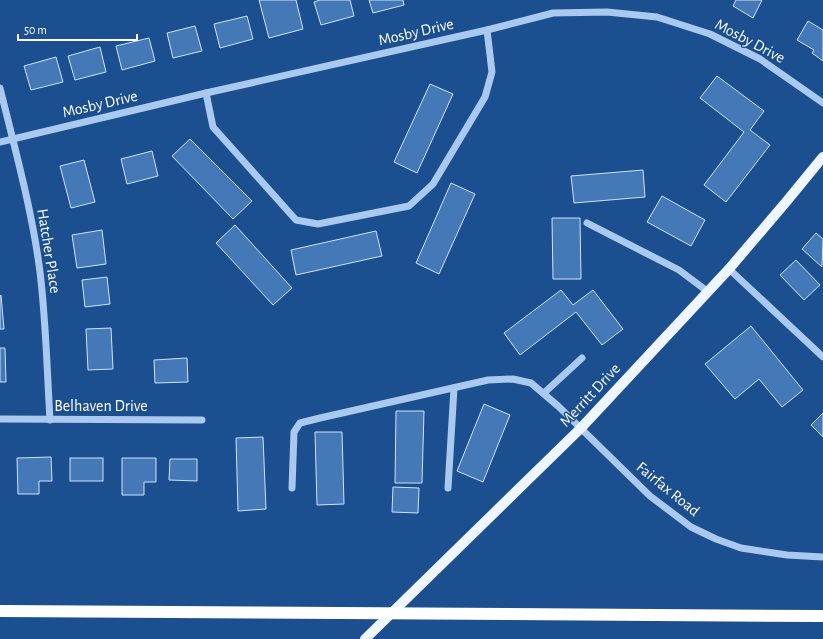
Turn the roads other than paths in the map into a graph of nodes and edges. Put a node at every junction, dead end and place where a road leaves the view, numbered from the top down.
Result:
1 (487, 30) junction
2 (0, 88) edge
3 (206, 93) junction
4 (823, 103) edge
5 (12, 139) junction
6 (0, 142) edge
7 (823, 157) edge
8 (587, 223) dead end
9 (729, 269) junction
10 (707, 291) junction
11 (823, 357) edge
12 (582, 358) dead end
13 (454, 388) junction
14 (544, 393) junction
15 (0, 419) edge
16 (50, 420) junction
17 (202, 420) dead end
18 (581, 428) junction
19 (292, 488) dead end
20 (448, 488) dead end
21 (823, 557) edge
22 (0, 611) edge
23 (823, 616) edge
24 (365, 639) edge

1 - 3 street, Mosby Drive
1 - 3 street
1 - 4 street, Mosby Drive
2 - 5 street, Hatcher Place
3 - 5 street, Mosby Drive
5 - 6 street, Mosby Drive
5 - 16 street, Hatcher Place
7 - 9 main road, Merritt Drive
8 - 10 street
9 - 10 main road, Merritt Drive
9 - 11 street
10 - 18 main road, Merritt Drive
12 - 14 street
13 - 14 street, Fairfax Road
13 - 19 street, Fairfax Road
13 - 20 street
14 - 18 street, Fairfax Road
15 - 16 street, Belhaven Drive
16 - 17 street, Belhaven Drive
18 - 21 street, Fairfax Road
18 - 24 main road, Merritt Drive
22 - 23 highway

